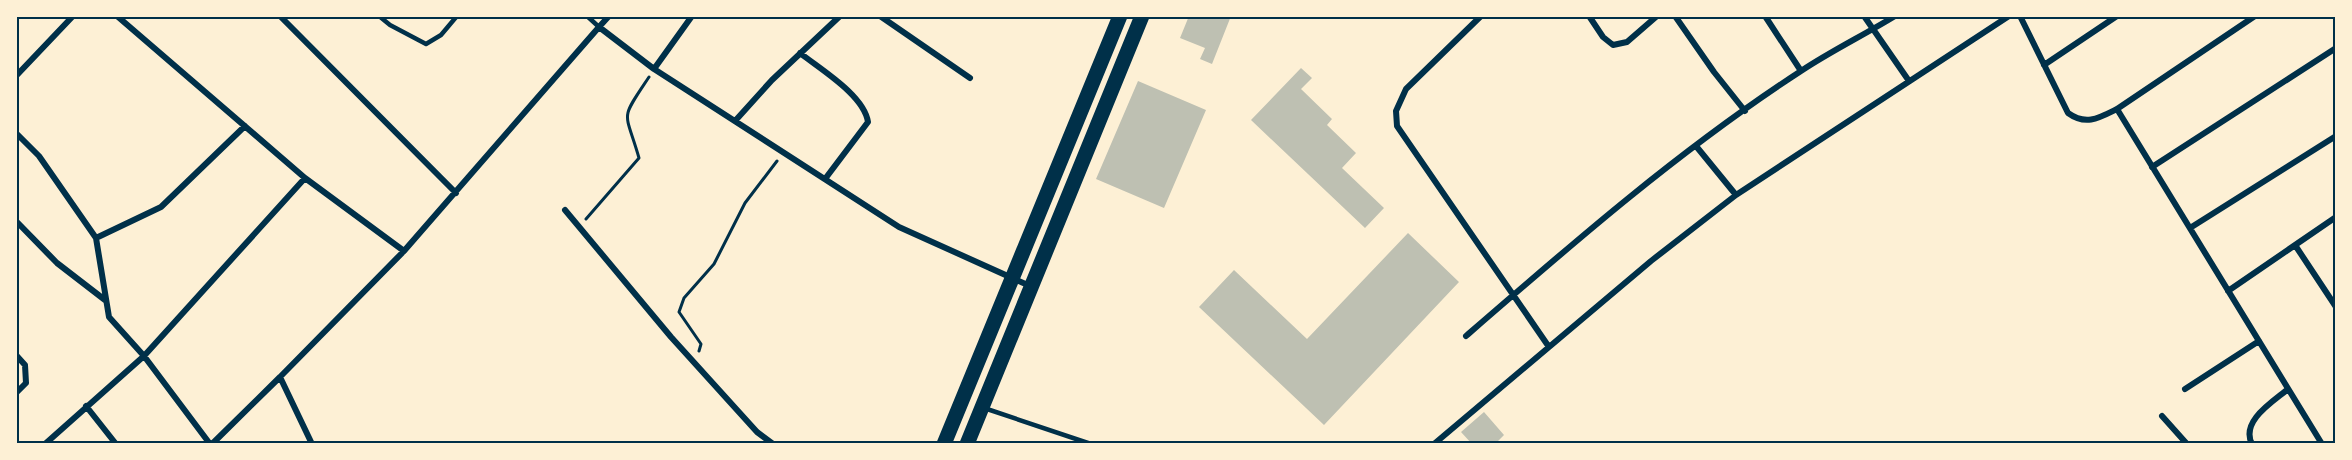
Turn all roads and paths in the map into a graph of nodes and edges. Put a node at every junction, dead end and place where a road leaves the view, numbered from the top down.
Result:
1 (73, 16) edge
2 (117, 16) edge
3 (280, 16) edge
4 (379, 16) edge
5 (457, 16) edge
6 (587, 16) edge
7 (609, 16) edge
8 (692, 16) edge
9 (840, 16) edge
10 (880, 16) edge
11 (1120, 16) edge
12 (1142, 16) edge
13 (1481, 16) edge
14 (1589, 16) edge
15 (1657, 16) edge
16 (1675, 16) edge
17 (1765, 16) edge
18 (1864, 16) edge
19 (1895, 16) edge
20 (2009, 16) edge
21 (2020, 16) edge
22 (2117, 16) edge
23 (2255, 16) edge
24 (599, 27) junction
25 (1874, 30) junction
26 (2336, 48) edge
27 (800, 53) junction
28 (2044, 65) junction
29 (654, 69) junction
30 (1801, 71) junction
31 (18, 72) edge
32 (970, 78) dead end
33 (1909, 81) junction
34 (2117, 109) junction
35 (1745, 111) junction
36 (735, 122) junction
37 (245, 126) junction
38 (16, 133) edge
39 (2336, 136) edge
40 (1696, 146) junction
41 (783, 153) junction
42 (2152, 167) junction
43 (305, 177) junction
44 (825, 179) junction
45 (456, 193) junction
46 (1736, 195) junction
47 (566, 210) dead end
48 (2336, 217) edge
49 (16, 221) edge
50 (580, 227) junction
51 (2190, 228) junction
52 (96, 238) junction
53 (2295, 245) junction
54 (404, 250) junction
55 (1011, 277) junction
56 (1030, 287) junction
57 (2228, 291) junction
58 (1513, 296) junction
59 (106, 300) junction
60 (2336, 307) edge
61 (1466, 336) dead end
62 (2259, 341) junction
63 (1549, 347) junction
64 (16, 355) edge
65 (144, 356) junction
66 (692, 360) junction
67 (280, 377) junction
68 (2185, 389) dead end
69 (2288, 389) junction
70 (16, 393) edge
71 (86, 406) junction
72 (981, 407) junction
73 (2162, 416) dead end
74 (45, 444) edge
75 (116, 444) edge
76 (211, 444) edge
77 (312, 444) edge
78 (773, 444) edge
79 (944, 444) edge
80 (967, 444) edge
81 (1090, 444) edge
82 (1434, 444) edge
83 (2187, 444) edge
84 (2252, 444) edge
85 (2322, 444) edge

1 - 31 street
2 - 37 street
3 - 45 street
4 - 5 lane
6 - 24 lane
7 - 24 street
8 - 29 street
9 - 27 street
10 - 32 street
11 - 55 main road
12 - 56 main road
13 - 58 street
14 - 15 street
16 - 35 street
17 - 30 street
18 - 25 street
19 - 25 street
20 - 33 street
21 - 28 street
22 - 28 street
23 - 34 street
24 - 29 street
24 - 45 street
25 - 30 street
25 - 33 street
26 - 42 street
27 - 36 street
27 - 44 street
28 - 34 street
29 - 36 street
29 - 50 path
30 - 35 street
33 - 46 street
34 - 42 street
35 - 40 street
36 - 41 street
37 - 43 street
37 - 52 street
38 - 52 street
39 - 51 street
40 - 46 street
40 - 58 street
41 - 44 street
41 - 66 path
42 - 51 street
43 - 54 street
43 - 65 street
44 - 55 street
45 - 54 street
46 - 63 street
47 - 50 street
48 - 53 street
49 - 59 street
50 - 66 street
51 - 57 street
52 - 59 street
53 - 57 street
53 - 60 street
54 - 67 street
55 - 56 street
55 - 79 main road
56 - 72 main road
57 - 62 street
58 - 61 street
58 - 63 street
59 - 65 street
62 - 68 street
62 - 69 street
63 - 82 street
64 - 70 street
65 - 71 street
65 - 76 street
66 - 78 street
67 - 76 street
67 - 77 street
69 - 84 street
69 - 85 street
71 - 74 street
71 - 75 street
72 - 80 main road
72 - 81 lane
73 - 83 street

